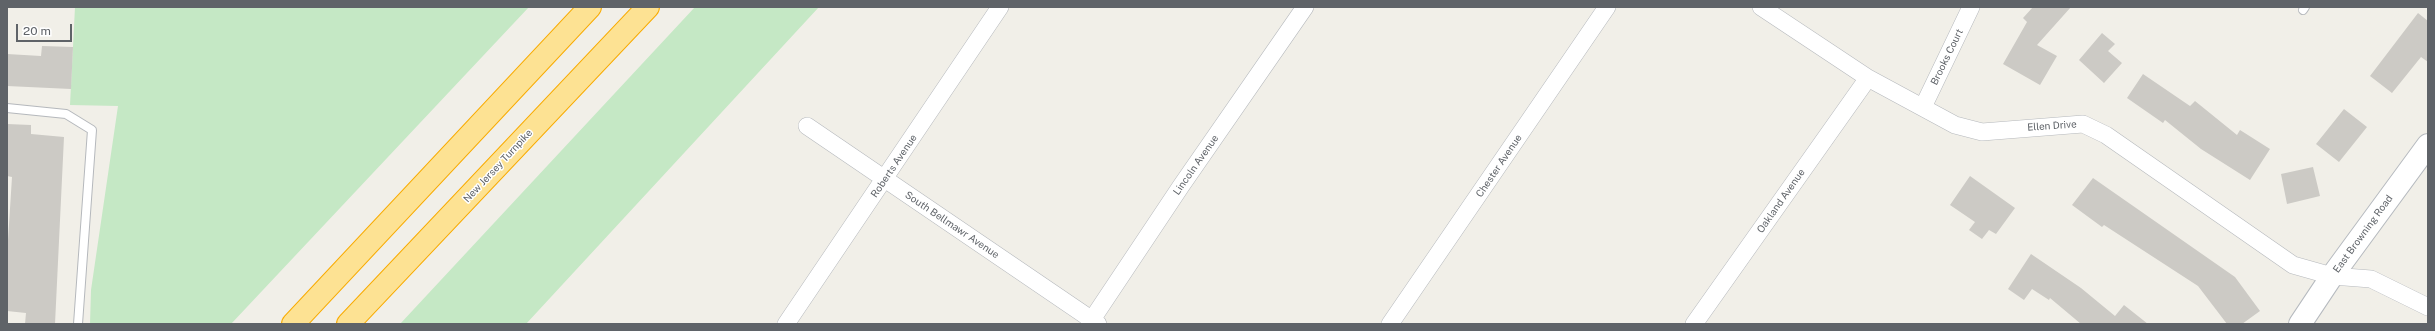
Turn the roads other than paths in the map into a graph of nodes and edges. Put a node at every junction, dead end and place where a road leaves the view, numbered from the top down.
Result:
1 (590, 7) edge
2 (648, 7) edge
3 (1000, 7) edge
4 (1305, 7) edge
5 (1607, 7) edge
6 (1761, 7) edge
7 (1971, 7) edge
8 (1868, 78) junction
9 (1923, 107) junction
10 (7, 108) edge
11 (807, 126) dead end
12 (2428, 145) edge
13 (885, 180) junction
14 (2332, 276) junction
15 (2428, 307) edge
16 (1093, 323) edge
17 (78, 324) edge
18 (293, 324) edge
19 (348, 324) edge
20 (786, 324) edge
21 (1390, 324) edge
22 (1694, 324) edge
23 (2300, 324) edge

1 - 18 highway
2 - 19 highway, New Jersey Turnpike
3 - 13 street, Roberts Avenue
4 - 16 street, Lincoln Avenue
5 - 21 street, Chester Avenue
6 - 8 street, Ellen Drive
7 - 9 street, Brooks Court
8 - 9 street, Ellen Drive
8 - 22 street, Oakland Avenue
9 - 14 street, Ellen Drive
10 - 17 lane
11 - 13 street, South Bellmawr Avenue
12 - 14 main road, East Browning Road
13 - 16 street, South Bellmawr Avenue
13 - 20 street, Roberts Avenue
14 - 15 street, Ellen Drive
14 - 23 main road, East Browning Road

